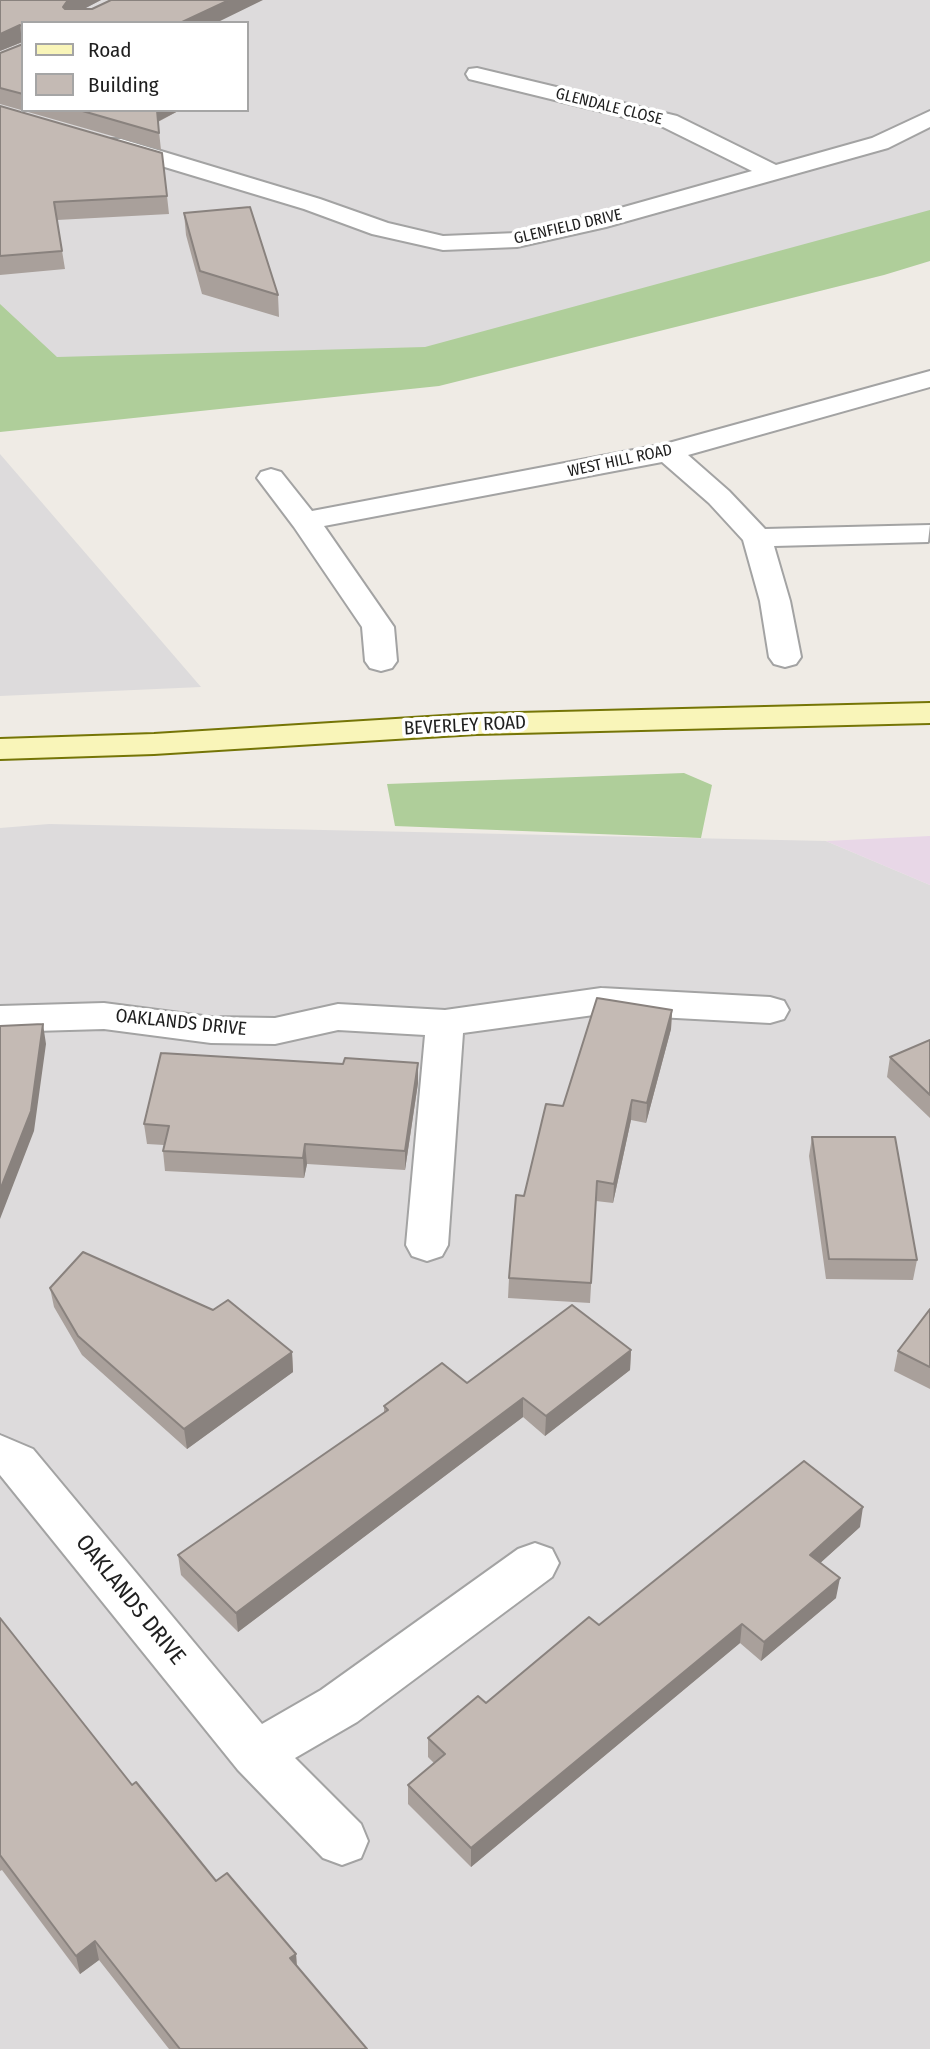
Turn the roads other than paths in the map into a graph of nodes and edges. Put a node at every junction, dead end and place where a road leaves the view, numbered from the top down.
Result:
1 (477, 74) dead end
2 (930, 118) edge
3 (89, 137) edge
4 (774, 173) junction
5 (930, 380) edge
6 (668, 452) junction
7 (271, 478) dead end
8 (306, 521) junction
9 (928, 533) dead end
10 (757, 538) junction
11 (785, 657) dead end
12 (381, 661) dead end
13 (930, 713) edge
14 (0, 749) edge
15 (770, 1010) dead end
16 (0, 1019) edge
17 (445, 1023) junction
18 (427, 1245) dead end
19 (0, 1452) edge
20 (535, 1563) dead end
21 (256, 1754) junction
22 (342, 1841) dead end

1 - 4 street, GLENDALE CLOSE
2 - 4 street, GLENFIELD DRIVE
3 - 4 street, GLENFIELD DRIVE
5 - 6 street, WEST HILL ROAD
6 - 8 street, WEST HILL ROAD
6 - 10 street
7 - 8 street
8 - 12 street
9 - 10 street
10 - 11 street
13 - 14 main road, BEVERLEY ROAD
15 - 17 street, OAKLANDS DRIVE
16 - 17 street, OAKLANDS DRIVE
17 - 18 street
19 - 21 street, OAKLANDS DRIVE
20 - 21 street
21 - 22 street, OAKLANDS DRIVE

